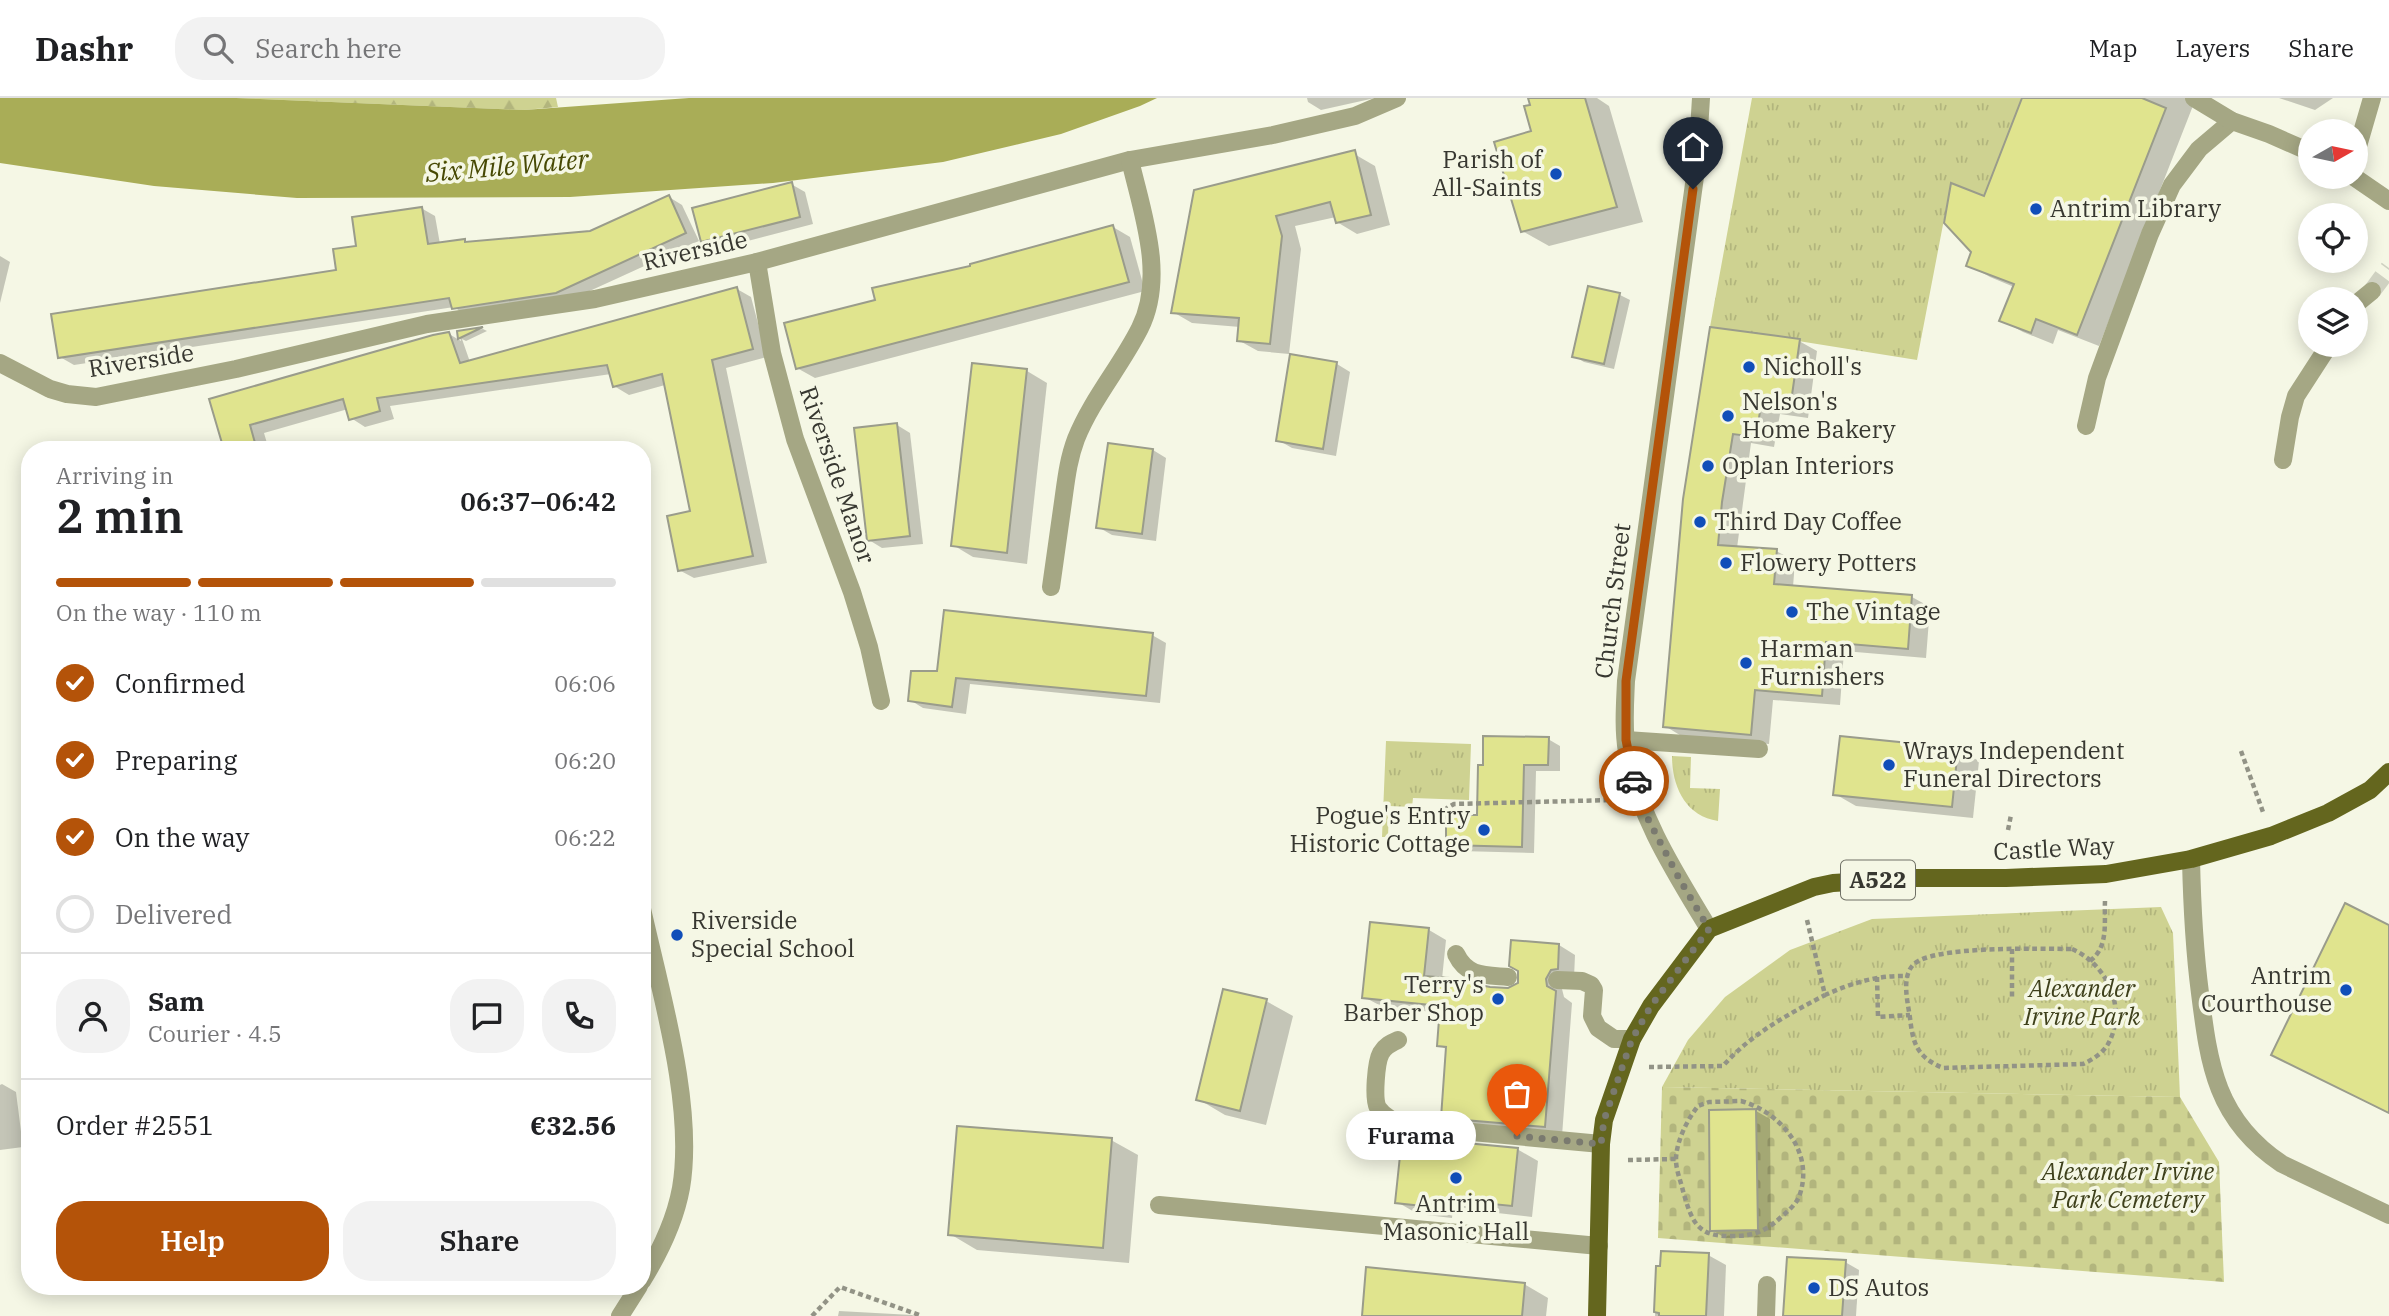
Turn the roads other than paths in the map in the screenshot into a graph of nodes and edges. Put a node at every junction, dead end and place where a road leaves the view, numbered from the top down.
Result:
1 (1397, 98) edge
2 (1701, 98) edge
3 (2194, 98) edge
4 (2372, 98) edge
5 (2366, 119) edge
6 (2232, 121) junction
7 (2298, 147) edge
8 (1130, 160) junction
9 (2368, 187) edge
10 (2389, 201) edge
11 (757, 262) junction
12 (2372, 291) tunnel mouth
13 (2368, 294) edge
14 (2321, 357) edge
15 (0, 363) edge
16 (2086, 426) dead end
17 (2283, 460) dead end
18 (1051, 587) dead end
19 (881, 701) dead end
20 (1626, 740) junction
21 (1759, 749) dead end
22 (2389, 772) edge
23 (2191, 859) junction
24 (1709, 929) junction
25 (651, 950) edge
26 (1456, 954) dead end
27 (1508, 977) dead end
28 (1557, 979) dead end
29 (1632, 1039) junction
30 (1398, 1040) dead end
31 (1600, 1152) junction
32 (1158, 1205) dead end
33 (2389, 1215) edge
34 (1599, 1246) junction
35 (651, 1266) edge
36 (1767, 1285) dead end
37 (633, 1295) edge
38 (620, 1316) edge
39 (1597, 1316) edge
40 (1766, 1316) edge

1 - 8 street, Riverside
2 - 20 street, Church Street
3 - 6 street
4 - 5 street
6 - 7 street
6 - 16 street
8 - 11 street, Riverside
8 - 18 street
9 - 10 street
11 - 15 street, Riverside
11 - 19 street, Riverside Manor
12 - 13 street
14 - 17 street
20 - 21 street
20 - 24 street, Church Street
22 - 23 main road, Castle Way / A522
23 - 24 main road, Castle Way / A522
23 - 33 street
24 - 29 main road
25 - 35 street
26 - 27 street
28 - 29 street
29 - 31 main road
30 - 31 street
31 - 34 main road
32 - 34 street
34 - 39 main road
36 - 40 street
37 - 38 street

